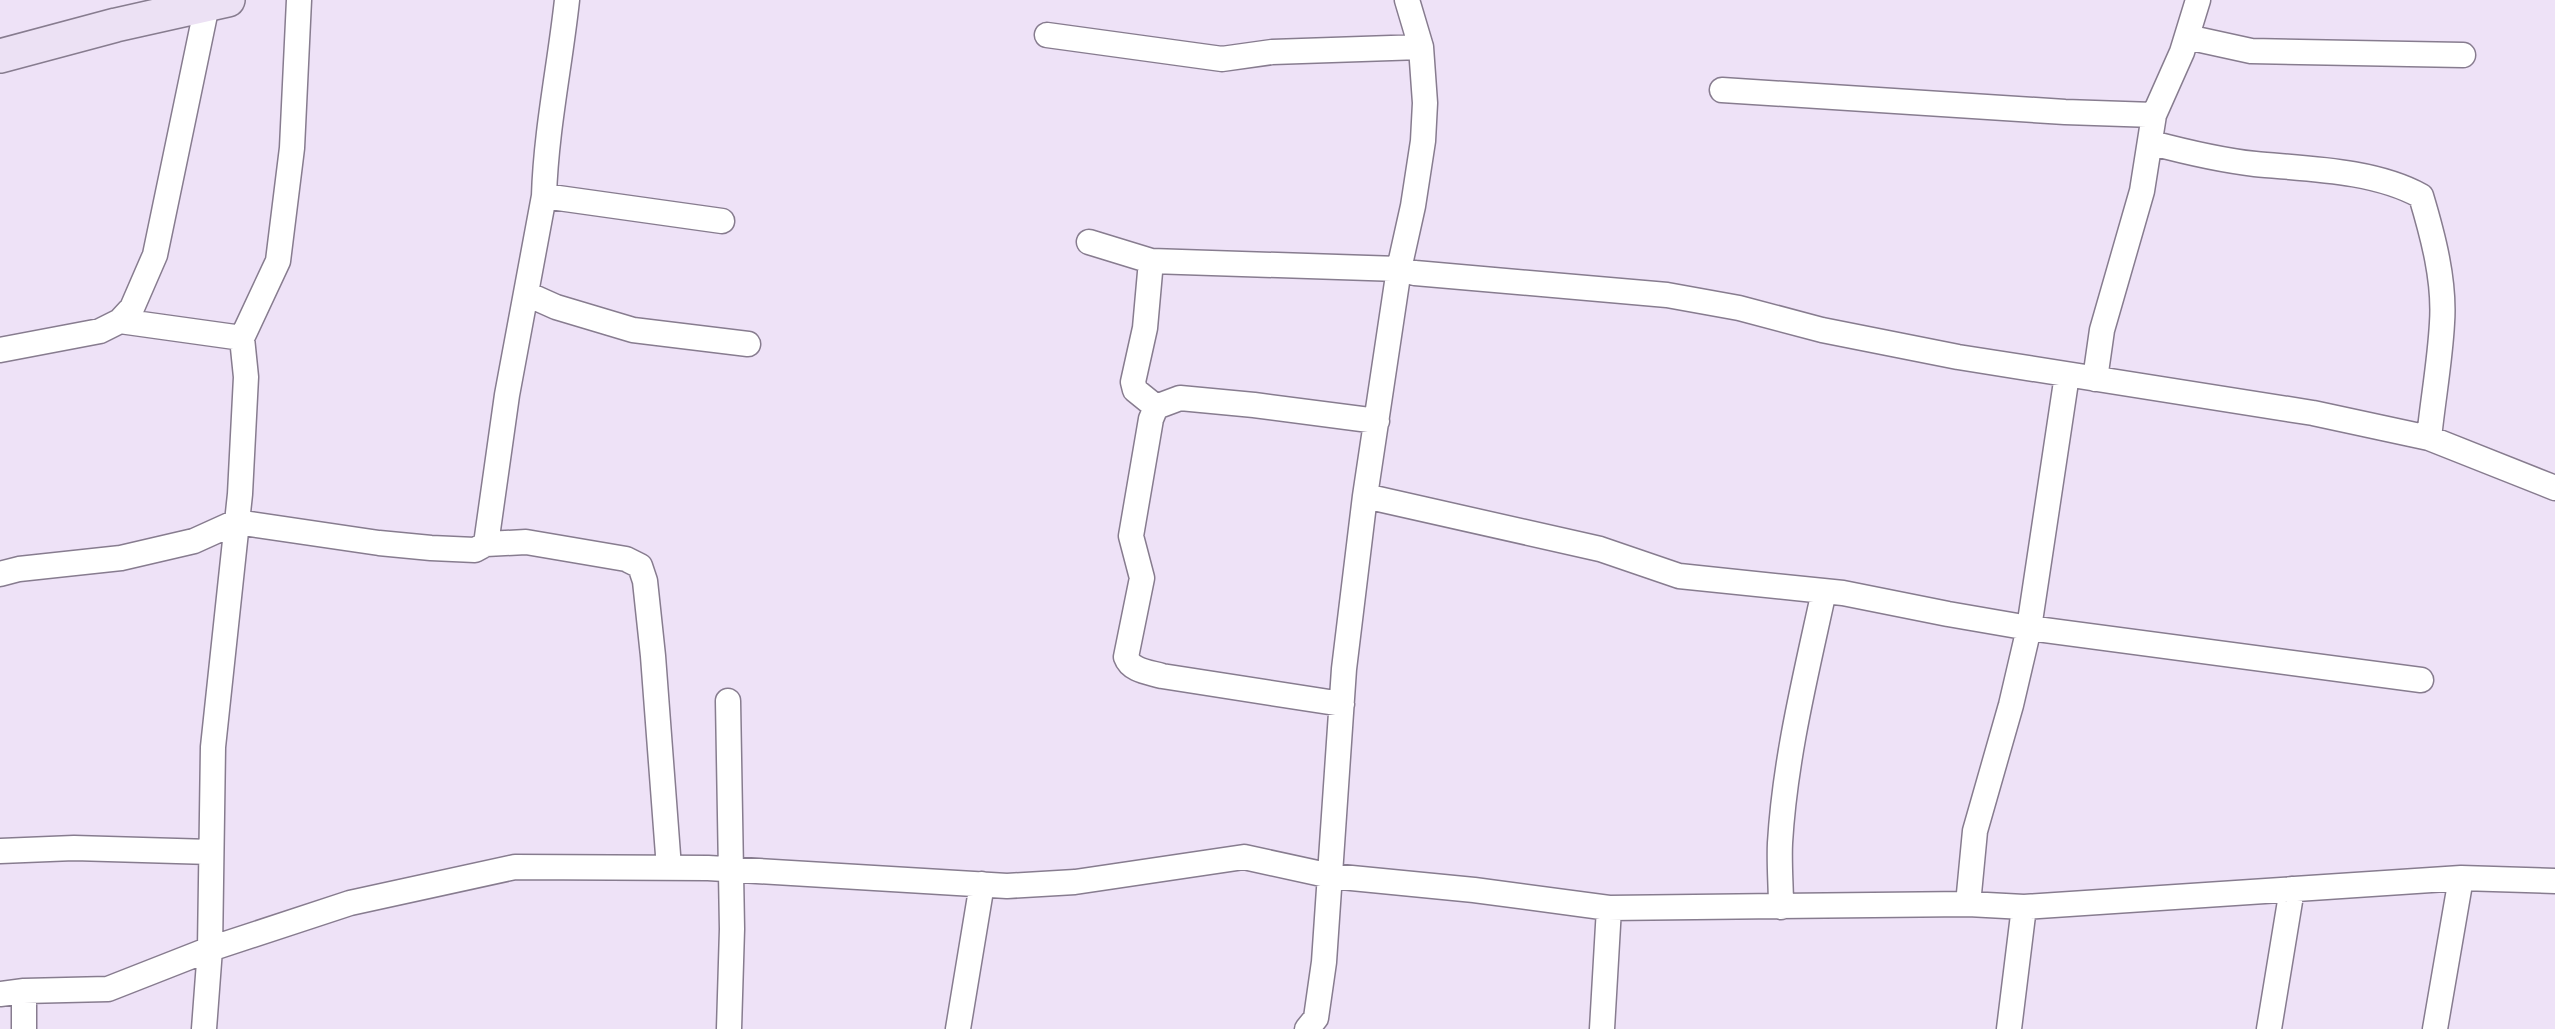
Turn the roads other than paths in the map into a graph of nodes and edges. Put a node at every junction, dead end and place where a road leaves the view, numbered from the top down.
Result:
1 (299, 0) edge
2 (567, 0) edge
3 (1411, 0) edge
4 (2198, 0) edge
5 (214, 2) edge
6 (1047, 35) dead end
7 (2187, 37) junction
8 (1420, 47) junction
9 (2463, 55) dead end
10 (0, 56) edge
11 (1722, 90) dead end
12 (2154, 115) junction
13 (2152, 143) junction
14 (544, 196) junction
15 (722, 221) dead end
16 (1089, 242) dead end
17 (1151, 261) junction
18 (1399, 269) junction
19 (527, 294) junction
20 (120, 321) junction
21 (242, 338) junction
22 (748, 344) dead end
23 (0, 350) edge
24 (2067, 375) junction
25 (2095, 379) junction
26 (1156, 407) junction
27 (1377, 422) junction
28 (2429, 438) junction
29 (2555, 488) edge
30 (1365, 496) junction
31 (236, 522) junction
32 (486, 544) junction
33 (0, 574) edge
34 (1824, 591) junction
35 (2029, 628) junction
36 (2421, 680) dead end
37 (728, 701) dead end
38 (1341, 704) junction
39 (0, 851) edge
40 (211, 852) junction
41 (669, 868) junction
42 (729, 869) junction
43 (1331, 876) junction
44 (2461, 878) junction
45 (2555, 880) edge
46 (982, 884) junction
47 (2292, 889) junction
48 (1968, 904) junction
49 (2024, 906) junction
50 (1782, 907) junction
51 (1609, 908) junction
52 (210, 949) junction
53 (24, 991) junction
54 (0, 994) edge
55 (24, 1029) edge
56 (204, 1029) edge
57 (729, 1029) edge
58 (958, 1029) edge
59 (1307, 1029) edge
60 (1602, 1029) edge
61 (2009, 1029) edge
62 (2269, 1029) edge
63 (2435, 1029) edge

1 - 21 street
2 - 14 street
3 - 8 street
4 - 7 street
5 - 10 street
5 - 20 street
6 - 8 street
7 - 9 street
7 - 12 street
8 - 18 street
11 - 12 street
12 - 13 street
13 - 25 street
13 - 28 street
14 - 15 street
14 - 19 street
16 - 17 street
17 - 18 street
17 - 26 street
18 - 24 street
18 - 27 street
19 - 22 street
19 - 32 street
20 - 21 street
20 - 23 street
21 - 31 street
24 - 25 street
24 - 35 street
25 - 28 street
26 - 27 street
26 - 38 street
27 - 30 street
28 - 29 street
30 - 34 street
30 - 38 street
31 - 32 street
31 - 33 street
31 - 40 street
32 - 41 street
34 - 35 street
34 - 50 street
35 - 36 street
35 - 48 street
37 - 42 street
38 - 43 street
39 - 40 street
40 - 52 street
41 - 42 street
41 - 52 street
42 - 46 street
42 - 57 street
43 - 46 street
43 - 51 street
43 - 59 street
44 - 45 street
44 - 47 street
44 - 63 street
46 - 58 street
47 - 49 street
47 - 62 street
48 - 49 street
48 - 50 street
49 - 61 street
50 - 51 street
51 - 60 street
52 - 53 street
52 - 56 street
53 - 54 street
53 - 55 street

